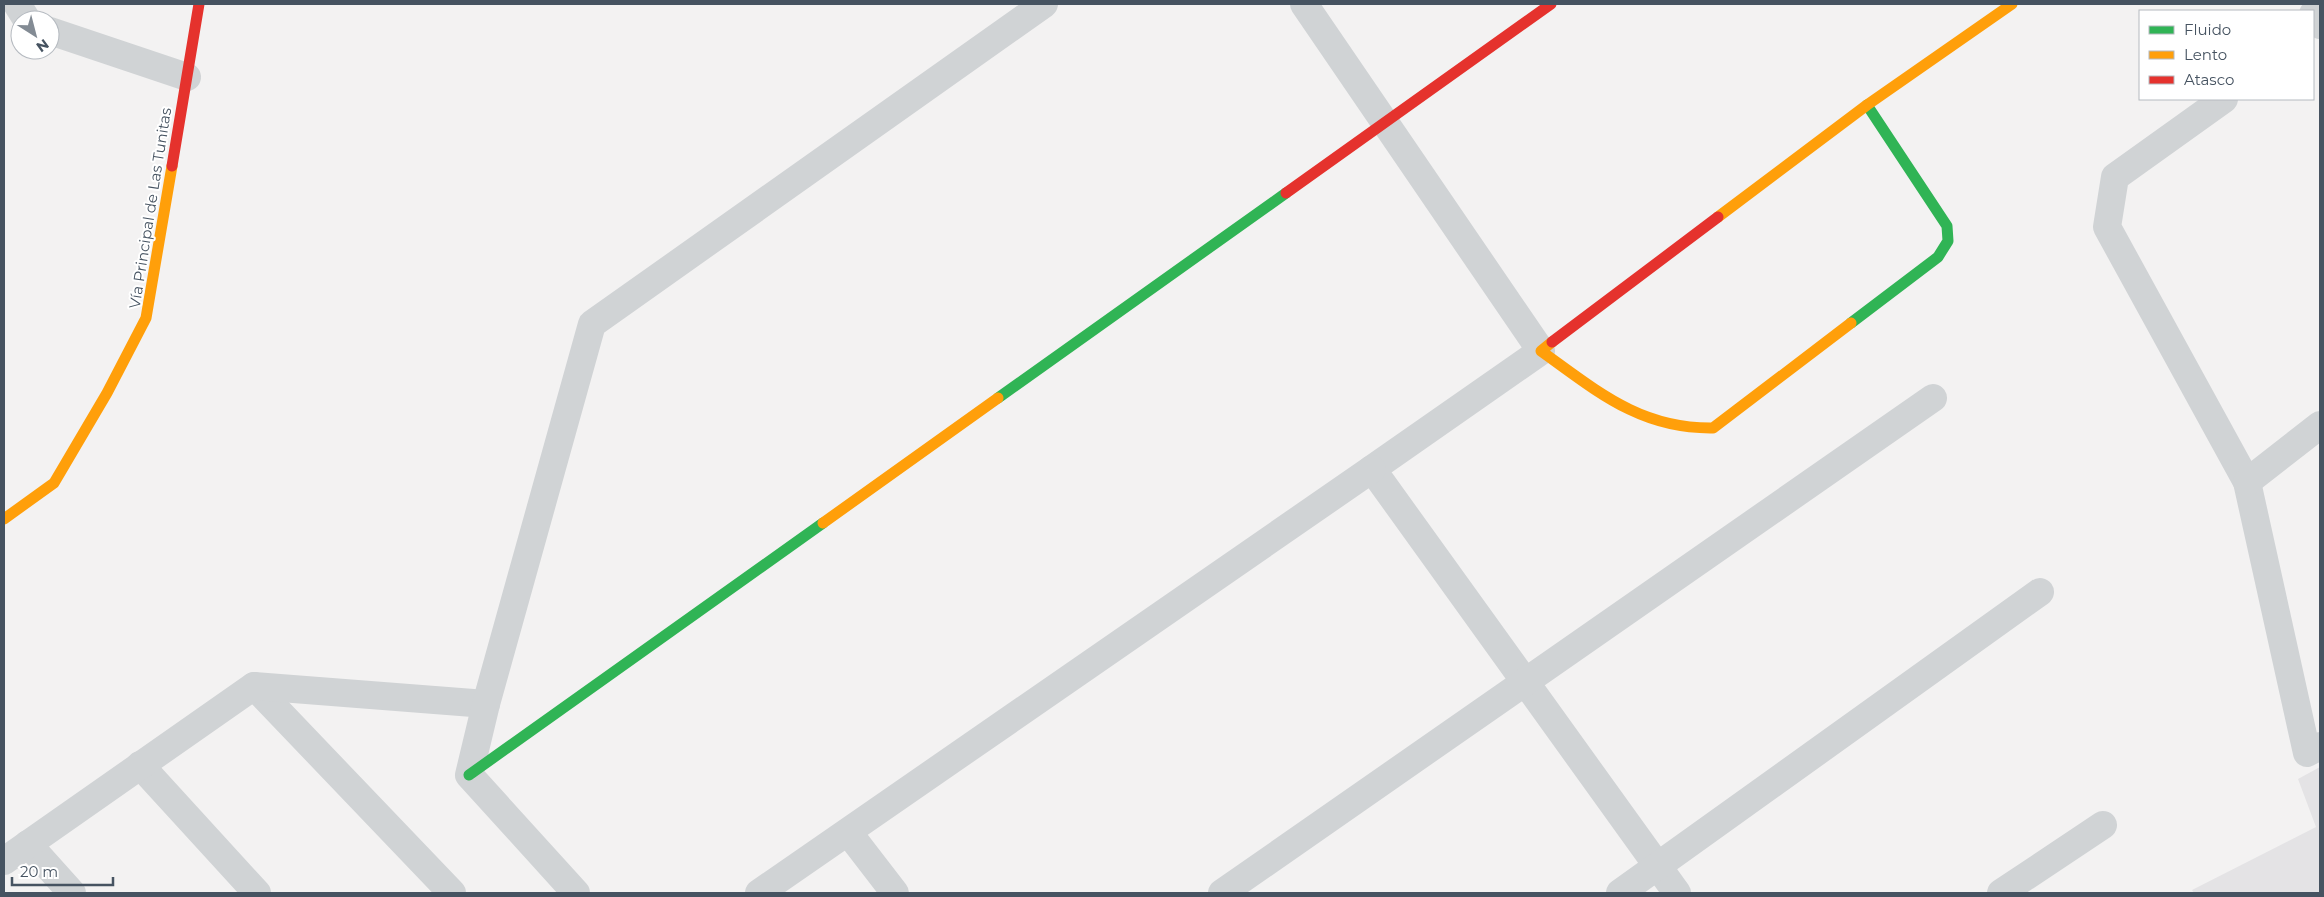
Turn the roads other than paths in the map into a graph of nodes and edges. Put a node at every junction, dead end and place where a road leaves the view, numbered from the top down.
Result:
1 (199, 4) edge
2 (1044, 4) edge
3 (1304, 4) edge
4 (1551, 4) edge
5 (2012, 4) edge
6 (60, 34) edge
7 (187, 77) junction
8 (2223, 100) edge
9 (1867, 105) junction
10 (1385, 123) junction
11 (1541, 351) junction
12 (1933, 398) dead end
13 (2320, 425) edge
14 (1372, 469) junction
15 (2247, 482) junction
16 (4, 519) edge
17 (2040, 592) dead end
18 (1525, 682) junction
19 (254, 686) junction
20 (486, 704) junction
21 (2320, 746) edge
22 (140, 765) junction
23 (469, 775) junction
24 (2103, 825) dead end
25 (848, 832) junction
26 (28, 844) junction
27 (4, 862) edge
28 (1658, 866) junction
29 (72, 893) edge
30 (257, 893) edge
31 (452, 893) edge
32 (576, 893) edge
33 (759, 893) edge
34 (895, 893) edge
35 (1222, 893) edge
36 (1620, 893) edge
37 (1677, 893) edge
38 (2001, 893) edge

1 - 7 street, Vía Principal de Las Tunitas
2 - 20 street
3 - 10 street
4 - 10 street
5 - 9 street
6 - 7 street
7 - 16 street, Vía Principal de Las Tunitas
8 - 15 street
9 - 11 street
9 - 11 street
10 - 11 street
10 - 23 street
11 - 14 street
12 - 18 street
13 - 15 street
14 - 18 street
14 - 25 street
15 - 21 street
17 - 28 street
18 - 28 street
18 - 35 street
19 - 20 street
19 - 22 street
19 - 31 street
20 - 23 street
22 - 26 street
22 - 30 street
23 - 32 street
24 - 38 street
25 - 33 street
25 - 34 street
26 - 27 street
26 - 29 street
28 - 36 street
28 - 37 street

